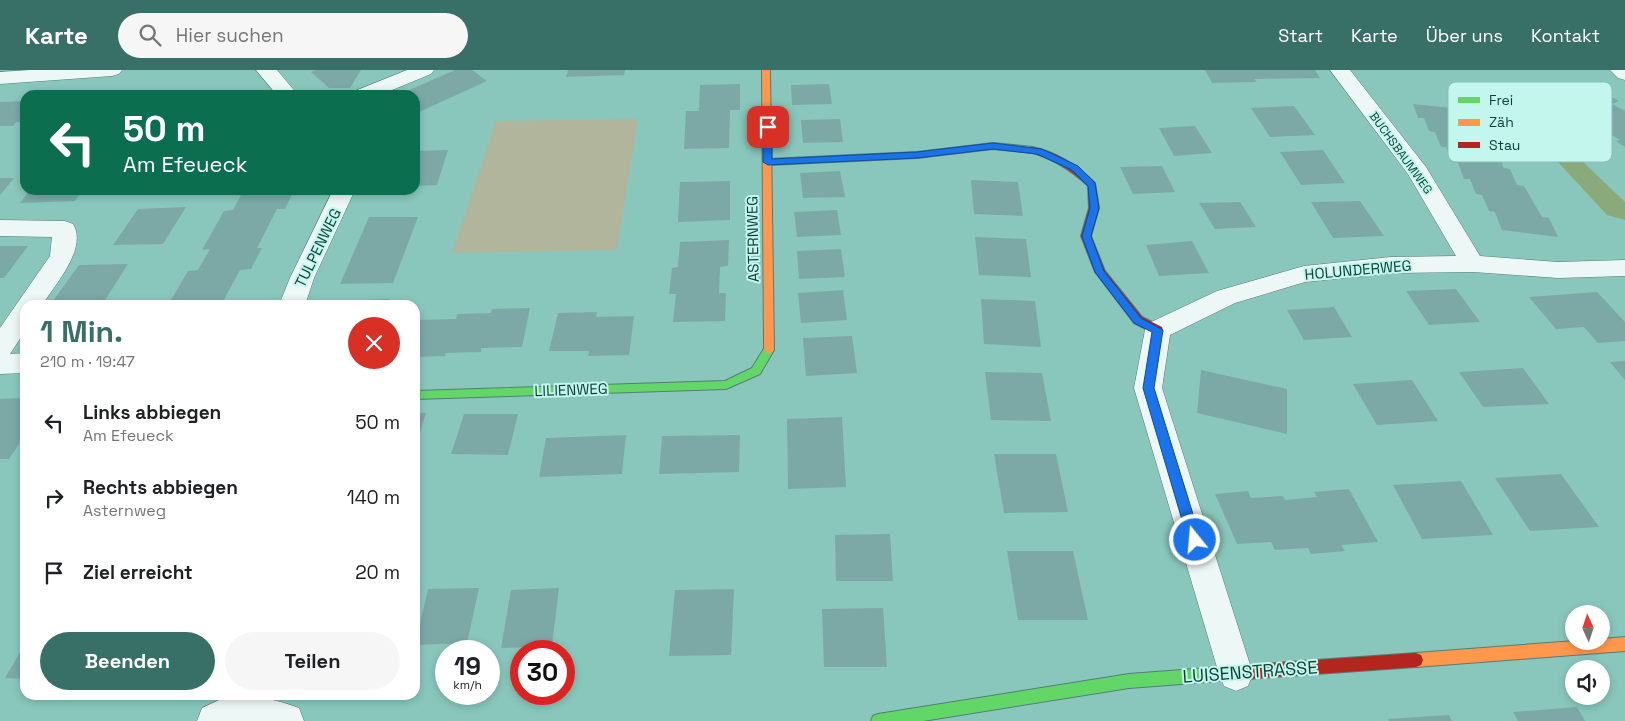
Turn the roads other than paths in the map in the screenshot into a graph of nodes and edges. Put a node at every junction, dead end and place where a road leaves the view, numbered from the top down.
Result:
1 (112, 70) edge
2 (266, 70) edge
3 (424, 70) edge
4 (766, 70) edge
5 (1340, 70) edge
6 (1620, 70) edge
7 (1625, 74) edge
8 (0, 78) edge
9 (284, 90) edge
10 (374, 90) edge
11 (768, 162) junction
12 (342, 195) edge
13 (0, 228) edge
14 (1473, 264) junction
15 (1625, 268) edge
16 (32, 300) edge
17 (294, 300) edge
18 (20, 318) edge
19 (1158, 330) junction
20 (0, 348) edge
21 (20, 363) edge
22 (0, 364) edge
23 (726, 385) joint
24 (420, 394) edge
25 (1625, 644) edge
26 (1236, 674) junction
27 (229, 708) edge
28 (286, 721) edge
29 (878, 721) edge

1 - 8 street
2 - 9 street
3 - 10 street
4 - 11 street, ASTERNWEG
5 - 14 street, BUCHSBAUMWEG
6 - 7 street
11 - 19 street
11 - 23 street, ASTERNWEG
12 - 17 street, TULPENWEG
13 - 16 street
14 - 15 street, HOLUNDERWEG
14 - 19 street, HOLUNDERWEG
18 - 20 street
19 - 26 street
21 - 22 street
23 - 24 street, LILIENWEG
25 - 26 street, LUISENSTRASSE
26 - 29 street, LUISENSTRASSE
27 - 28 street

